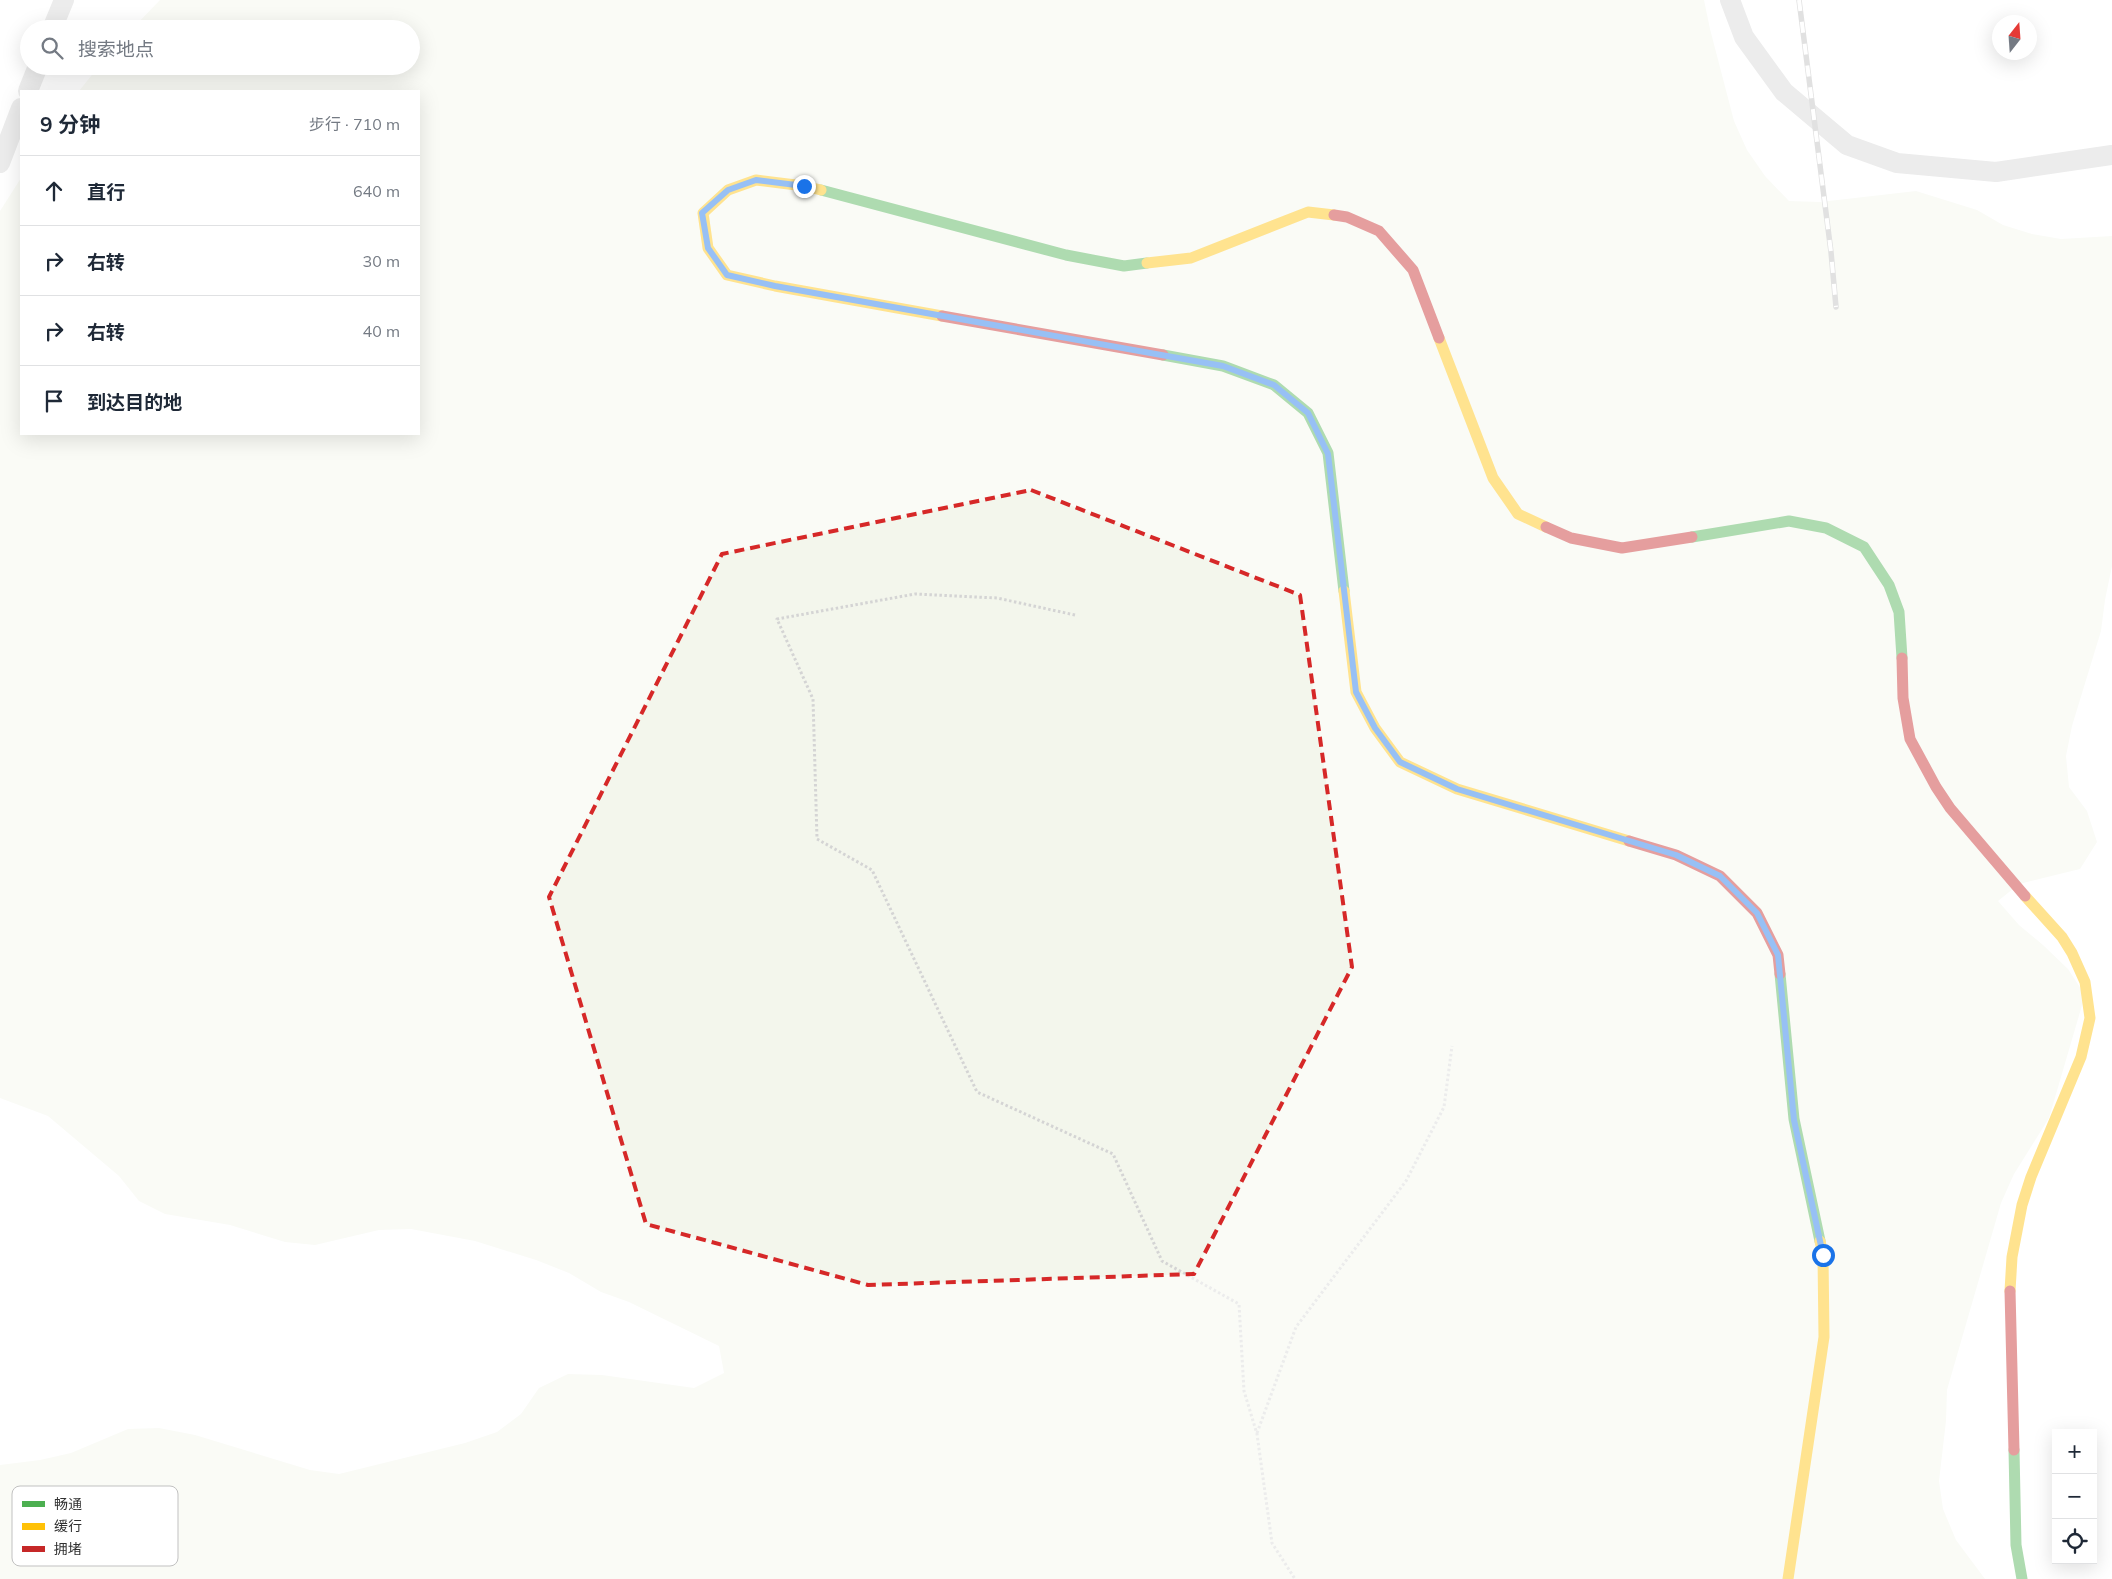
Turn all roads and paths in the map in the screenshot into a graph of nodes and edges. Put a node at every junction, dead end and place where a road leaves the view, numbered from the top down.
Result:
1 (64, 0) edge
2 (1730, 0) edge
3 (56, 20) edge
4 (34, 75) edge
5 (28, 90) edge
6 (20, 111) edge
7 (2112, 155) edge
8 (0, 162) edge
9 (1075, 615) dead end
10 (1452, 1046) dead end
11 (1257, 1434) junction
12 (1296, 1579) edge
13 (1788, 1579) edge
14 (2022, 1579) edge

1 - 3 street
2 - 7 street
4 - 5 street
6 - 8 street
9 - 11 path
10 - 11 path
11 - 12 path
13 - 14 street

